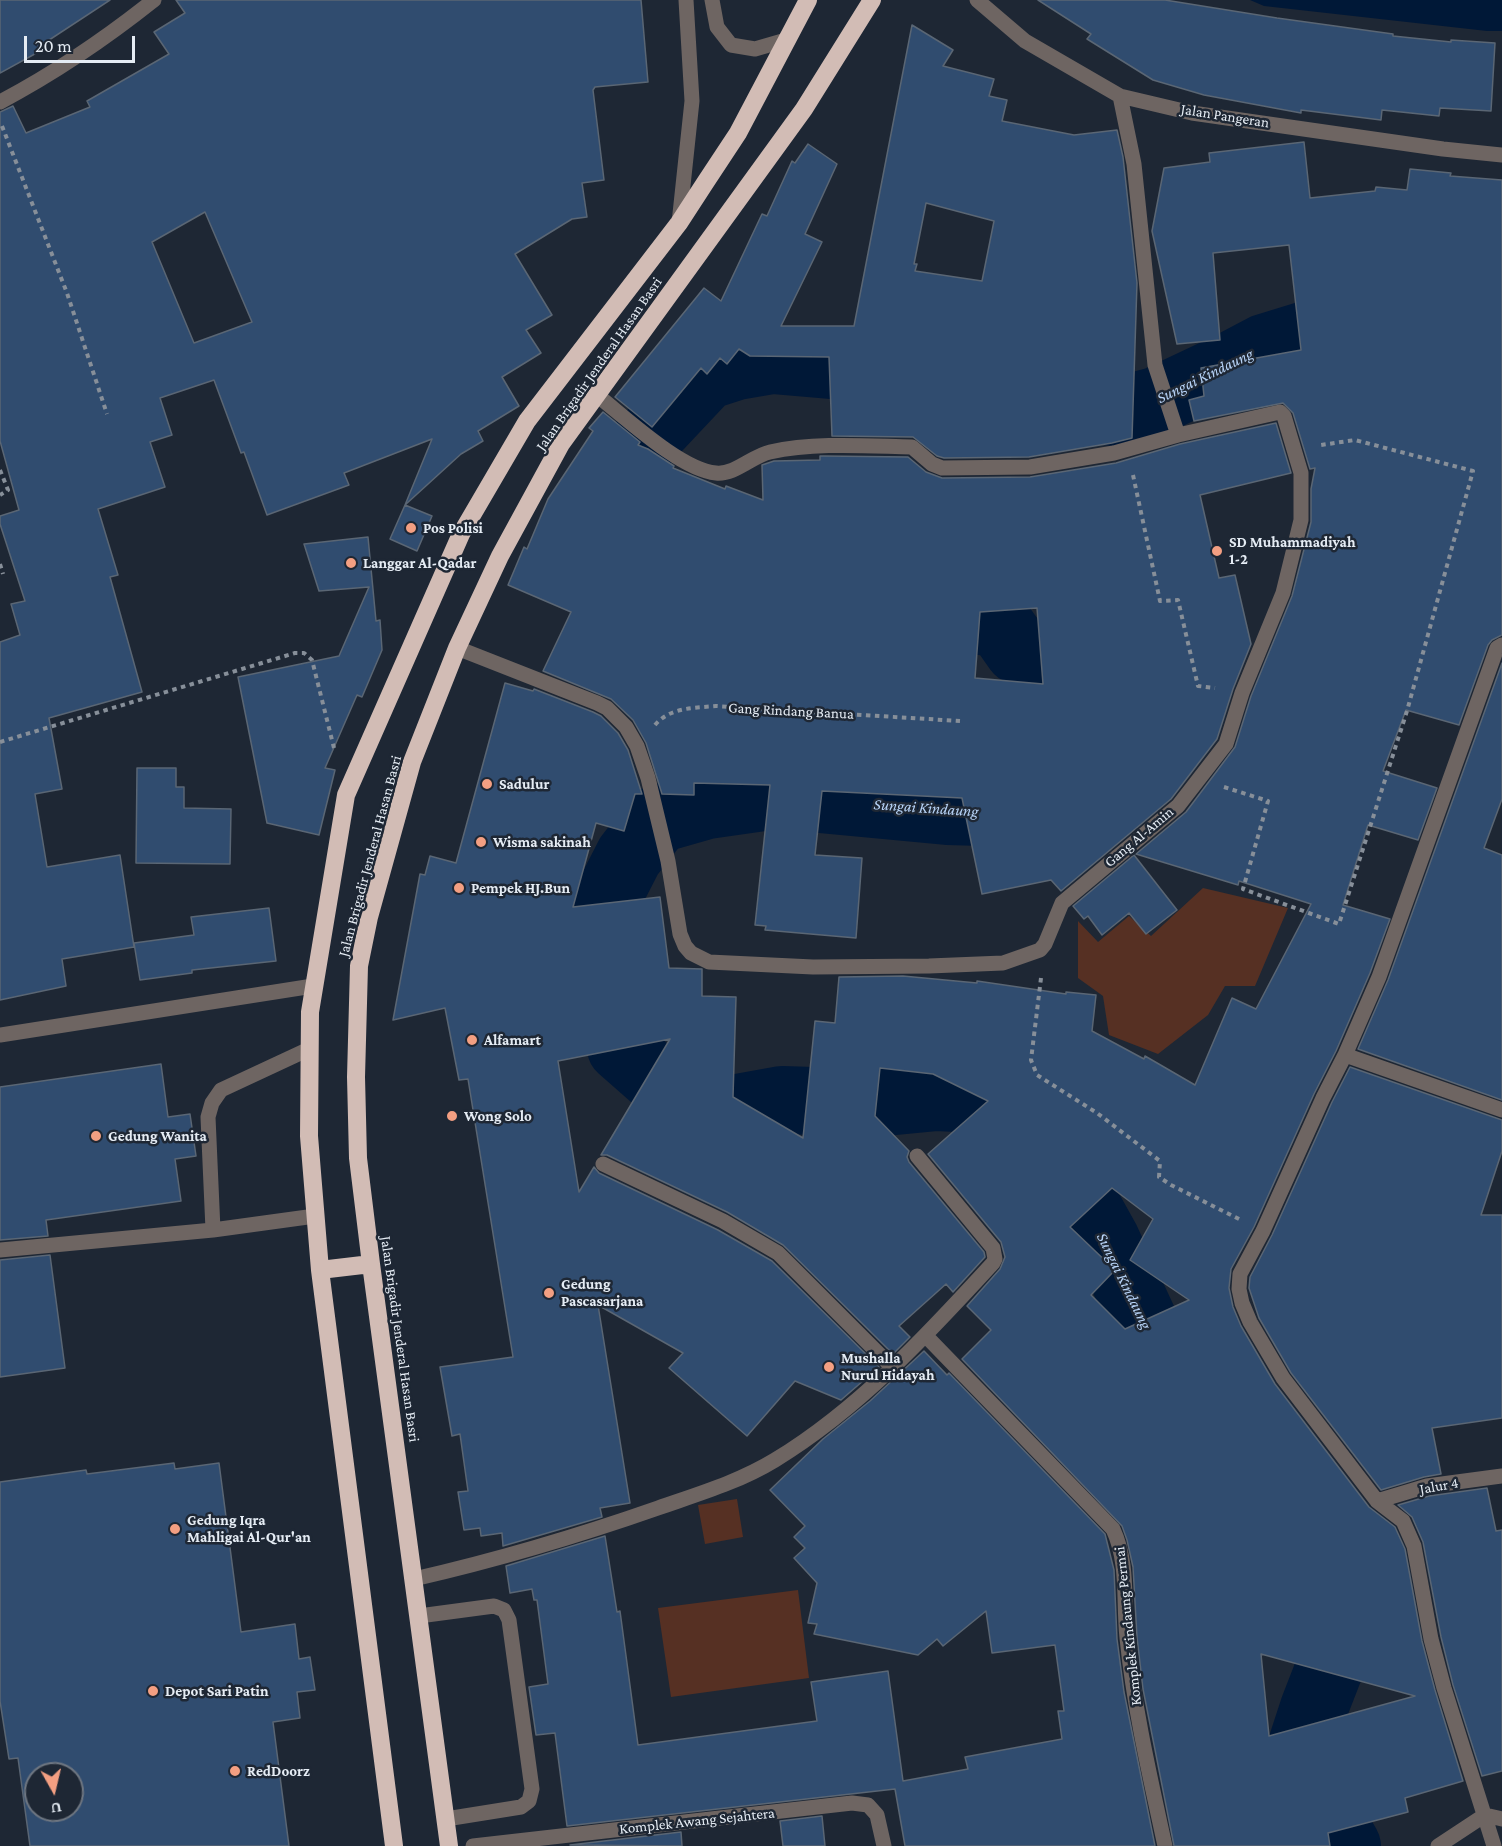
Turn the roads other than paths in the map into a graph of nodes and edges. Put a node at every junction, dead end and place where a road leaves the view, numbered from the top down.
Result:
1 (154, 0) edge
2 (686, 0) edge
3 (712, 0) edge
4 (808, 0) edge
5 (872, 0) edge
6 (977, 0) edge
7 (786, 40) junction
8 (1120, 96) junction
9 (0, 102) edge
10 (1502, 155) edge
11 (679, 223) junction
12 (598, 396) junction
13 (1178, 435) junction
14 (1502, 645) edge
15 (457, 648) junction
16 (313, 986) junction
17 (0, 1035) edge
18 (309, 1049) junction
19 (1344, 1055) junction
20 (1502, 1110) edge
21 (916, 1156) dead end
22 (603, 1164) dead end
23 (315, 1216) junction
24 (213, 1230) junction
25 (0, 1250) edge
26 (371, 1264) junction
27 (320, 1270) junction
28 (926, 1336) junction
29 (892, 1368) junction
30 (1502, 1476) edge
31 (1377, 1501) junction
32 (414, 1580) junction
33 (419, 1616) junction
34 (1485, 1815) junction
35 (446, 1819) junction
36 (1502, 1819) edge
37 (394, 1846) edge
38 (449, 1846) edge
39 (473, 1846) edge
40 (884, 1846) edge
41 (1165, 1846) edge
42 (1438, 1846) edge
43 (1494, 1846) edge

1 - 9 street
2 - 11 street
3 - 7 street
4 - 7 highway, Jalan Brigadir Jenderal Hasan Basri
5 - 12 highway, Jalan Brigadir Jenderal Hasan Basri
6 - 8 street, Jalan Pangeran
7 - 11 highway, Jalan Brigadir Jenderal Hasan Basri
8 - 10 street, Jalan Pangeran
8 - 13 street
11 - 16 highway, Jalan Brigadir Jenderal Hasan Basri
12 - 13 street
12 - 15 highway, Jalan Brigadir Jenderal Hasan Basri
13 - 15 street, Gang Al-Amin
14 - 19 street
15 - 26 highway, Jalan Brigadir Jenderal Hasan Basri
16 - 17 street
16 - 18 highway, Jalan Brigadir Jenderal Hasan Basri
18 - 23 highway, Jalan Brigadir Jenderal Hasan Basri
18 - 24 street
19 - 20 street
19 - 31 street
21 - 28 street
22 - 29 street
23 - 24 street
23 - 27 highway, Jalan Brigadir Jenderal Hasan Basri
24 - 25 street
26 - 27 highway
26 - 32 highway, Jalan Brigadir Jenderal Hasan Basri
27 - 37 highway, Jalan Brigadir Jenderal Hasan Basri
28 - 29 street
28 - 41 street, Komplek Kindaung Permai
29 - 32 street
30 - 31 street, Jalur 4
31 - 34 street
32 - 33 highway, Jalan Brigadir Jenderal Hasan Basri
33 - 35 highway, Jalan Brigadir Jenderal Hasan Basri
33 - 35 street
34 - 36 street
34 - 42 street
34 - 43 street
35 - 38 highway, Jalan Brigadir Jenderal Hasan Basri
39 - 40 street, Komplek Awang Sejahtera

